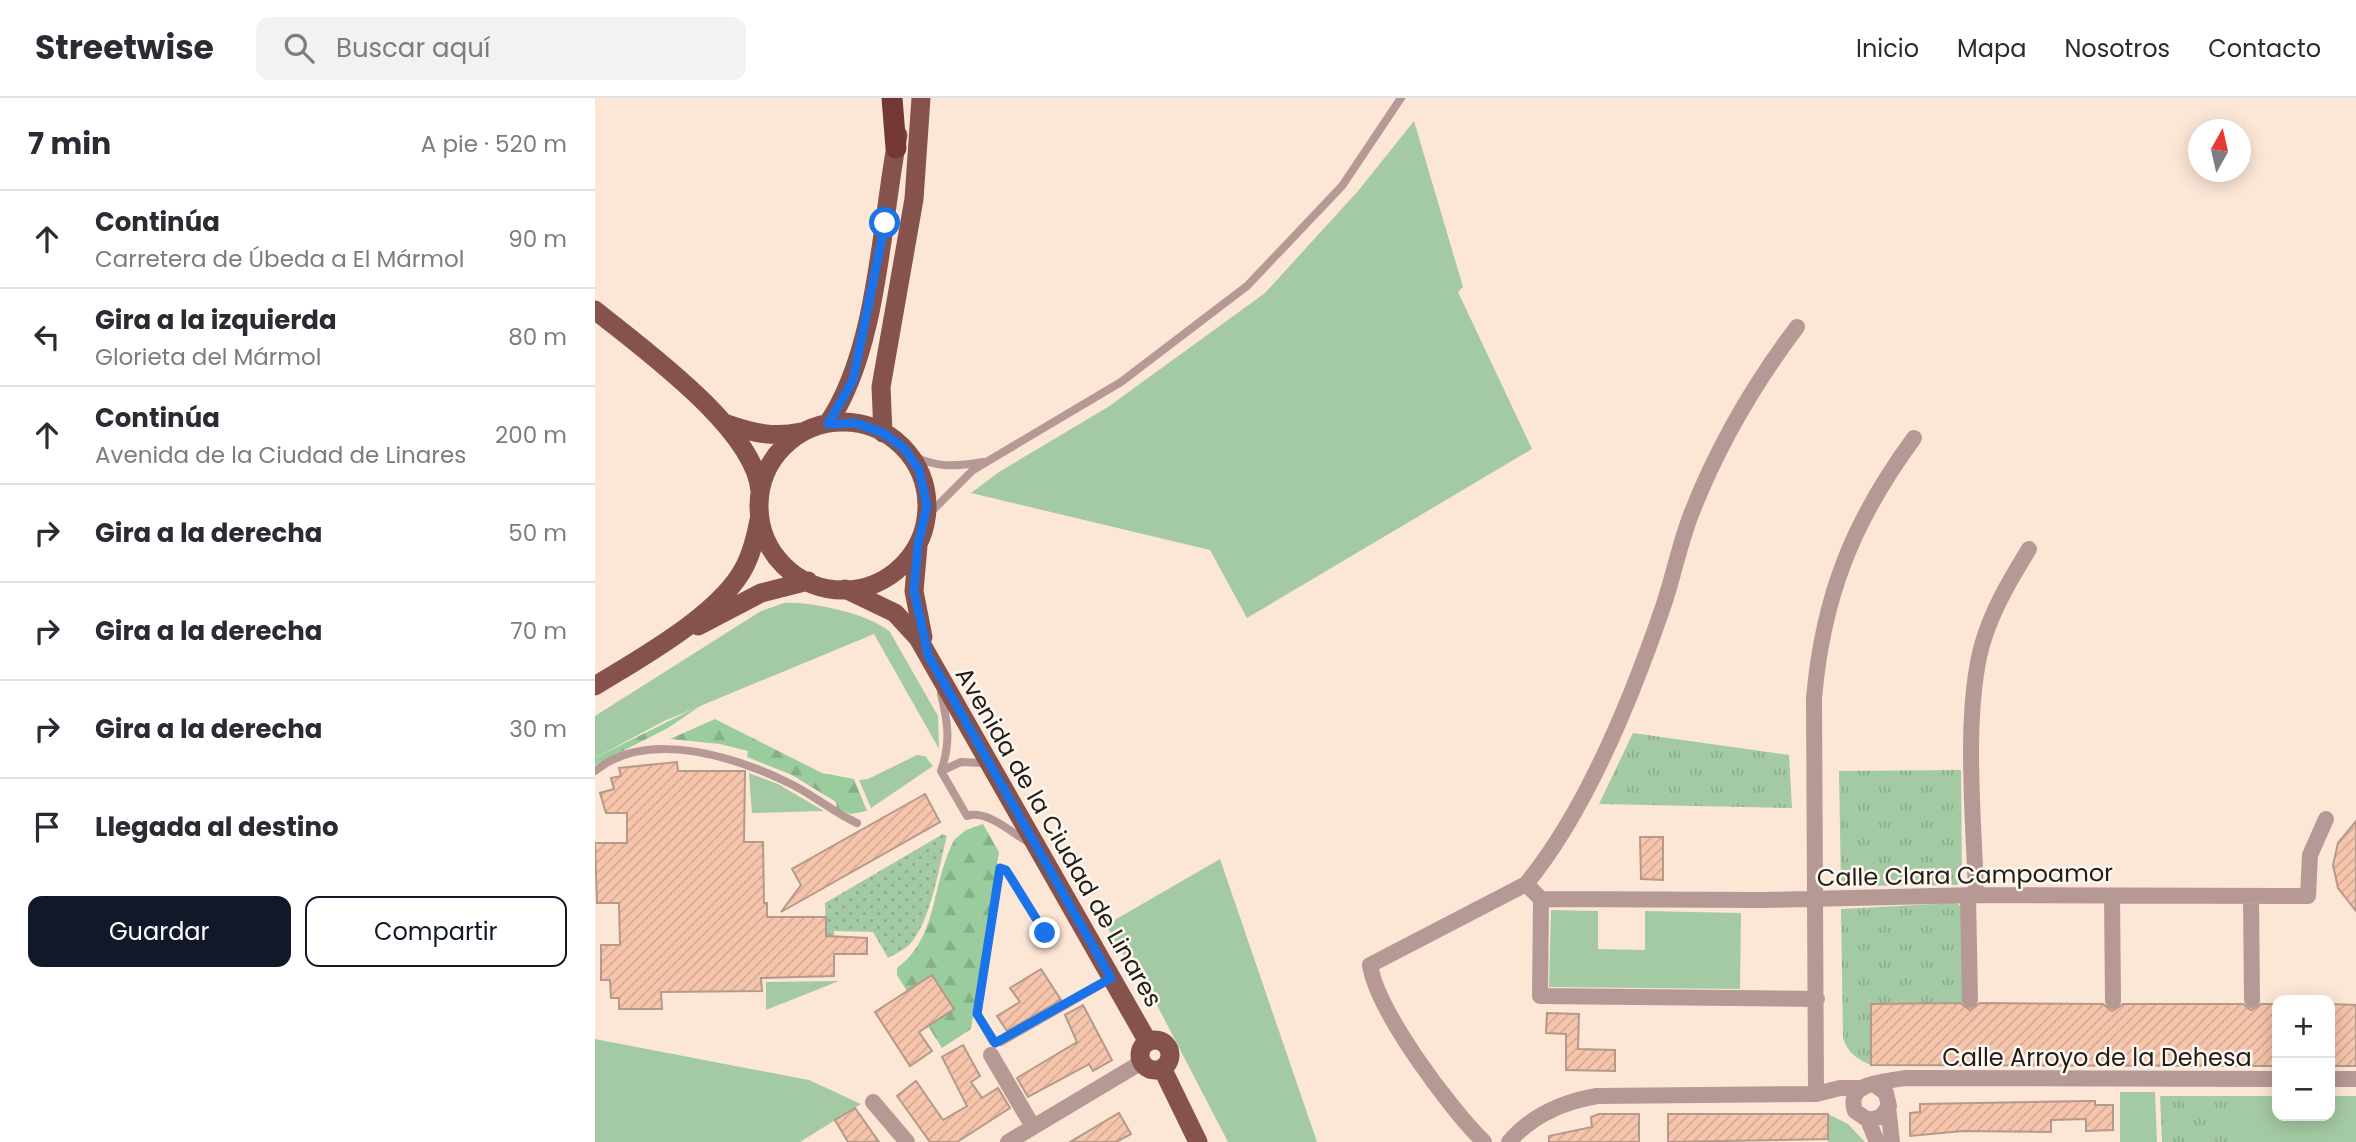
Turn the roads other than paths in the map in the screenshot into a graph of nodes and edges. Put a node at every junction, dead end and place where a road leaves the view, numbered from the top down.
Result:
1 (892, 98) edge
2 (902, 98) edge
3 (921, 98) edge
4 (1401, 98) edge
5 (896, 148) junction
6 (595, 310) edge
7 (1797, 327) dead end
8 (727, 424) junction
9 (828, 424) junction
10 (805, 431) junction
11 (883, 433) junction
12 (1914, 438) dead end
13 (909, 454) junction
14 (989, 461) junction
15 (761, 492) junction
16 (760, 516) junction
17 (927, 516) junction
18 (918, 544) junction
19 (2029, 549) dead end
20 (808, 581) junction
21 (845, 589) junction
22 (684, 630) junction
23 (931, 662) junction
24 (595, 686) edge
25 (987, 764) junction
26 (595, 771) edge
27 (941, 771) junction
28 (2326, 819) dead end
29 (857, 824) dead end
30 (1037, 847) junction
31 (1526, 884) junction
32 (1972, 895) junction
33 (2112, 896) junction
34 (2251, 896) junction
35 (1541, 899) junction
36 (1815, 900) junction
37 (1050, 934) dead end
38 (1111, 978) junction
39 (1817, 999) junction
40 (1970, 1000) dead end
41 (2252, 1000) dead end
42 (2113, 1001) dead end
43 (1148, 1042) junction
44 (991, 1055) dead end
45 (1818, 1056) junction
46 (1142, 1062) junction
47 (1162, 1068) junction
48 (2272, 1079) edge
49 (2335, 1079) edge
50 (2356, 1079) edge
51 (1916, 1081) junction
52 (1867, 1087) junction
53 (1840, 1088) junction
54 (1816, 1094) junction
55 (873, 1102) dead end
56 (1889, 1103) junction
57 (1853, 1106) junction
58 (1868, 1120) junction
59 (1032, 1125) junction
60 (907, 1142) edge
61 (1008, 1142) edge
62 (1198, 1142) edge
63 (1484, 1142) edge
64 (1509, 1142) edge
65 (1877, 1142) edge
66 (1892, 1142) edge

1 - 5 highway
2 - 5 main road
3 - 11 main road
4 - 14 lane
5 - 9 main road
6 - 8 main road
7 - 31 street
8 - 10 main road
8 - 15 main road
9 - 10 main road
9 - 11 main road
10 - 15 main road
11 - 13 main road
12 - 36 street
13 - 14 lane
13 - 17 main road
14 - 17 lane
15 - 16 main road
16 - 20 main road
16 - 22 main road
17 - 18 main road
18 - 21 main road
18 - 23 main road, Avenida de la Ciudad de Linares
19 - 32 street
20 - 21 main road
20 - 22 main road
21 - 23 main road, Avenida de la Ciudad de Linares
22 - 24 main road
23 - 25 main road, Avenida de la Ciudad de Linares
23 - 27 lane
25 - 27 lane
25 - 30 main road, Avenida de la Ciudad de Linares
26 - 29 lane
27 - 30 lane
28 - 34 street, Calle Clara Campoamor
30 - 38 main road, Avenida de la Ciudad de Linares
31 - 35 street
31 - 63 street
32 - 33 street, Calle Clara Campoamor
32 - 36 street, Calle Clara Campoamor
32 - 40 street
33 - 34 street, Calle Clara Campoamor
33 - 42 street
34 - 41 street
35 - 36 street, Calle Clara Campoamor
35 - 39 street
36 - 39 street
37 - 38 lane
38 - 43 main road, Avenida de la Ciudad de Linares
39 - 45 street
43 - 46 main road
43 - 47 main road
44 - 59 street
45 - 53 street
45 - 54 street
46 - 47 main road
46 - 59 street
47 - 62 main road
48 - 51 street, Calle Arroyo de la Dehesa
49 - 50 street
51 - 52 street, Calle Arroyo de la Dehesa
51 - 56 street, Calle Arroyo de la Dehesa
52 - 53 street, Calle Arroyo de la Dehesa
52 - 56 street
52 - 57 street
53 - 54 street, Calle Arroyo de la Dehesa
54 - 57 street
54 - 64 street
55 - 60 street
56 - 58 street
56 - 66 street
57 - 58 street
58 - 65 street
59 - 61 street

